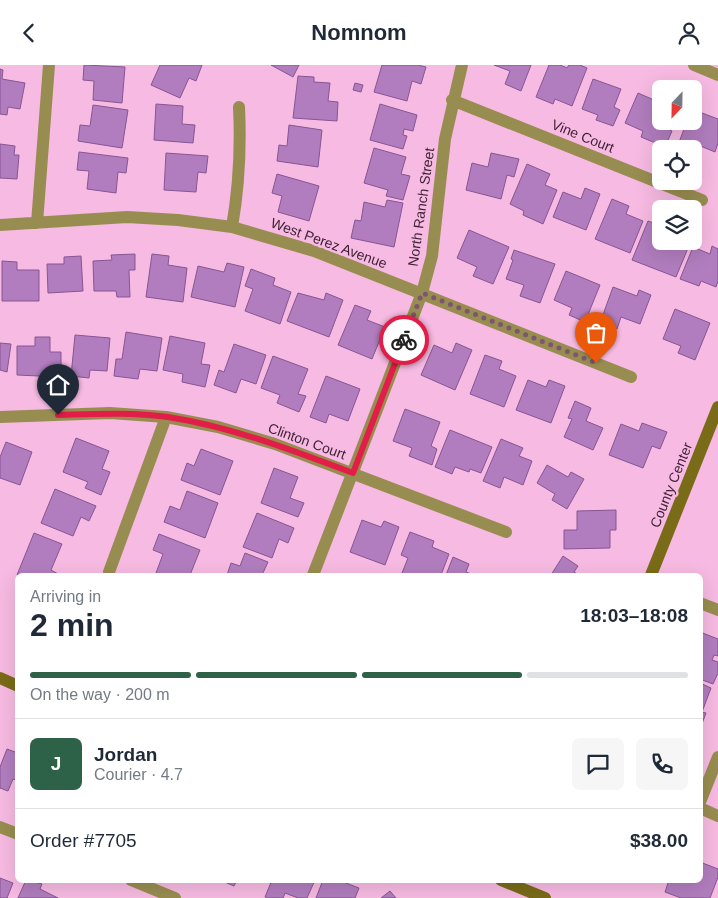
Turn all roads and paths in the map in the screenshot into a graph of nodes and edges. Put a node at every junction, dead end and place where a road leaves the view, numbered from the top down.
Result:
1 (49, 65) edge
2 (462, 65) edge
3 (694, 65) edge
4 (718, 75) edge
5 (452, 100) junction
6 (239, 107) dead end
7 (702, 200) dead end
8 (37, 223) junction
9 (0, 225) edge
10 (232, 227) junction
11 (422, 293) junction
12 (631, 377) dead end
13 (718, 407) edge
14 (0, 417) edge
15 (166, 417) junction
16 (353, 473) junction
17 (506, 533) dead end
18 (109, 572) dead end
19 (314, 573) edge
20 (652, 573) edge
21 (703, 604) edge
22 (718, 610) edge
23 (0, 679) edge
24 (15, 685) edge
25 (718, 757) edge
26 (703, 794) edge
27 (703, 810) edge
28 (718, 816) edge
29 (0, 827) edge
30 (15, 833) edge
31 (138, 883) edge
32 (509, 883) edge
33 (526, 889) edge
34 (175, 898) edge
35 (545, 898) edge

1 - 8 street
2 - 5 street, North Ranch Street
3 - 4 street
5 - 7 street, Vine Court
5 - 11 street, North Ranch Street
6 - 10 street
8 - 9 street, West Perez Avenue
8 - 10 street, West Perez Avenue
10 - 11 street, West Perez Avenue
11 - 12 street, West Perez Avenue
11 - 16 street, North Ranch Street
13 - 20 street, County Center
14 - 15 street, Clinton Court
15 - 16 street, Clinton Court
15 - 18 street
16 - 17 street, Clinton Court
16 - 19 street, North Ranch Street
21 - 22 street
23 - 24 street
25 - 26 street
27 - 28 street
29 - 30 street
31 - 34 street
32 - 33 street
33 - 35 street

